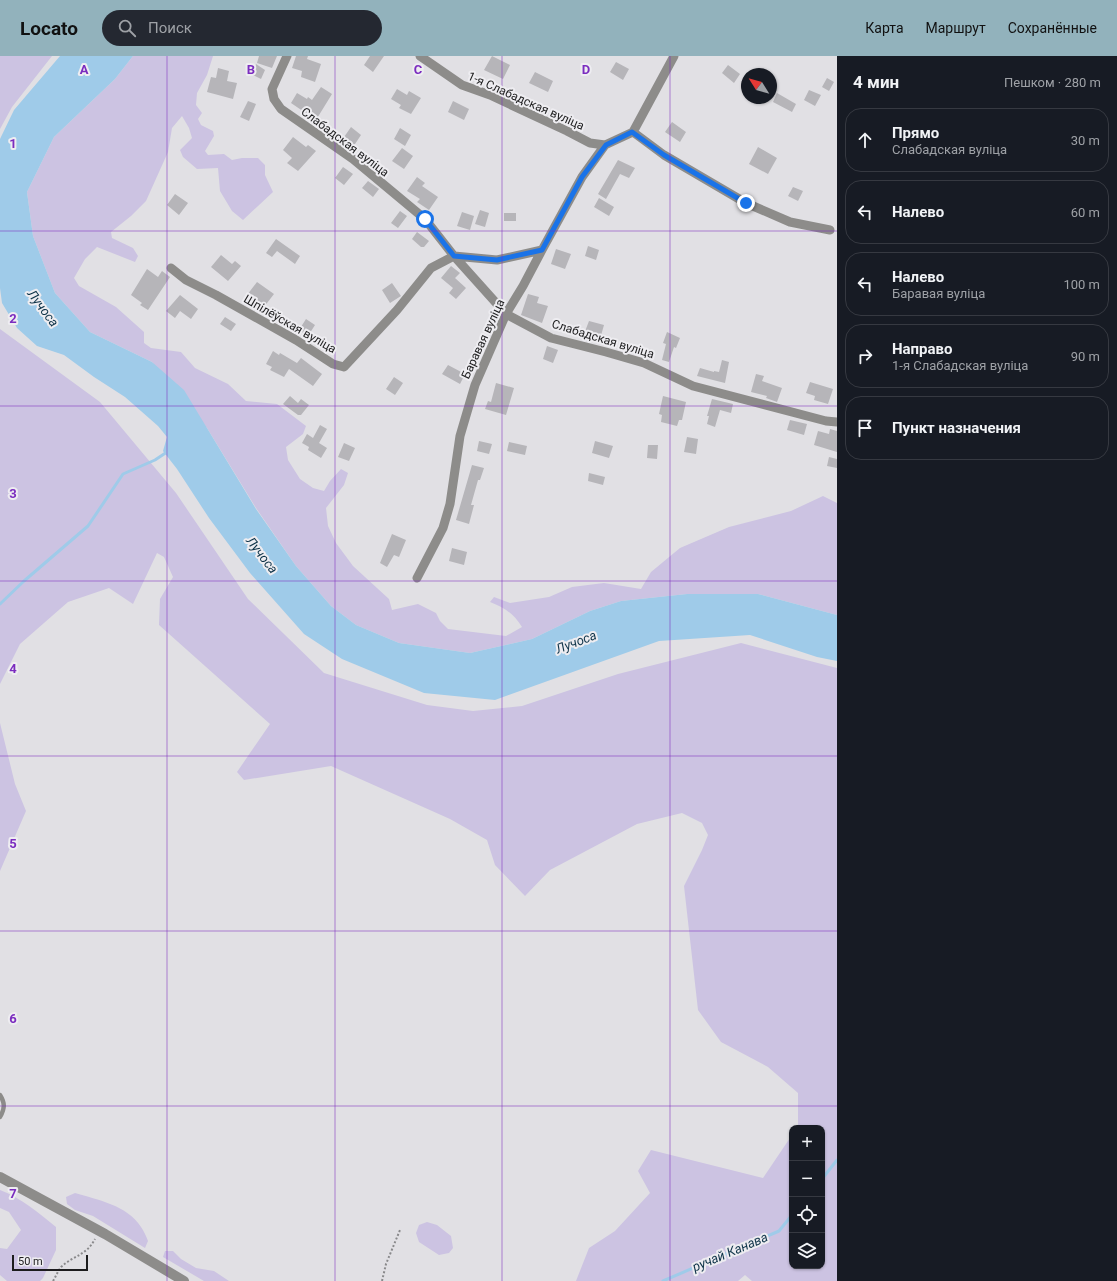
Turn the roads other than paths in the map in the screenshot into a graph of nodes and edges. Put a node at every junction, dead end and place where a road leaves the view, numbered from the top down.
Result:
1 (287, 56) edge
2 (420, 56) edge
3 (674, 56) edge
4 (632, 132) junction
5 (606, 145) junction
6 (830, 230) dead end
7 (542, 250) junction
8 (454, 256) junction
9 (171, 268) dead end
10 (506, 314) junction
11 (837, 422) edge
12 (417, 578) dead end
13 (0, 1095) edge
14 (0, 1117) edge
15 (0, 1177) edge
16 (184, 1281) edge

1 - 8 street, Слабадская вуліца
2 - 5 street, 1-я Слабадская вуліца
3 - 4 street
4 - 5 street, Баравая вуліца
4 - 6 street
5 - 7 street, Баравая вуліца
7 - 8 street
7 - 10 street, Баравая вуліца
8 - 9 street, Шпілёўская вуліца
8 - 10 street, Слабадская вуліца
10 - 11 street, Слабадская вуліца
10 - 12 street, Баравая вуліца
13 - 14 lane
15 - 16 street

